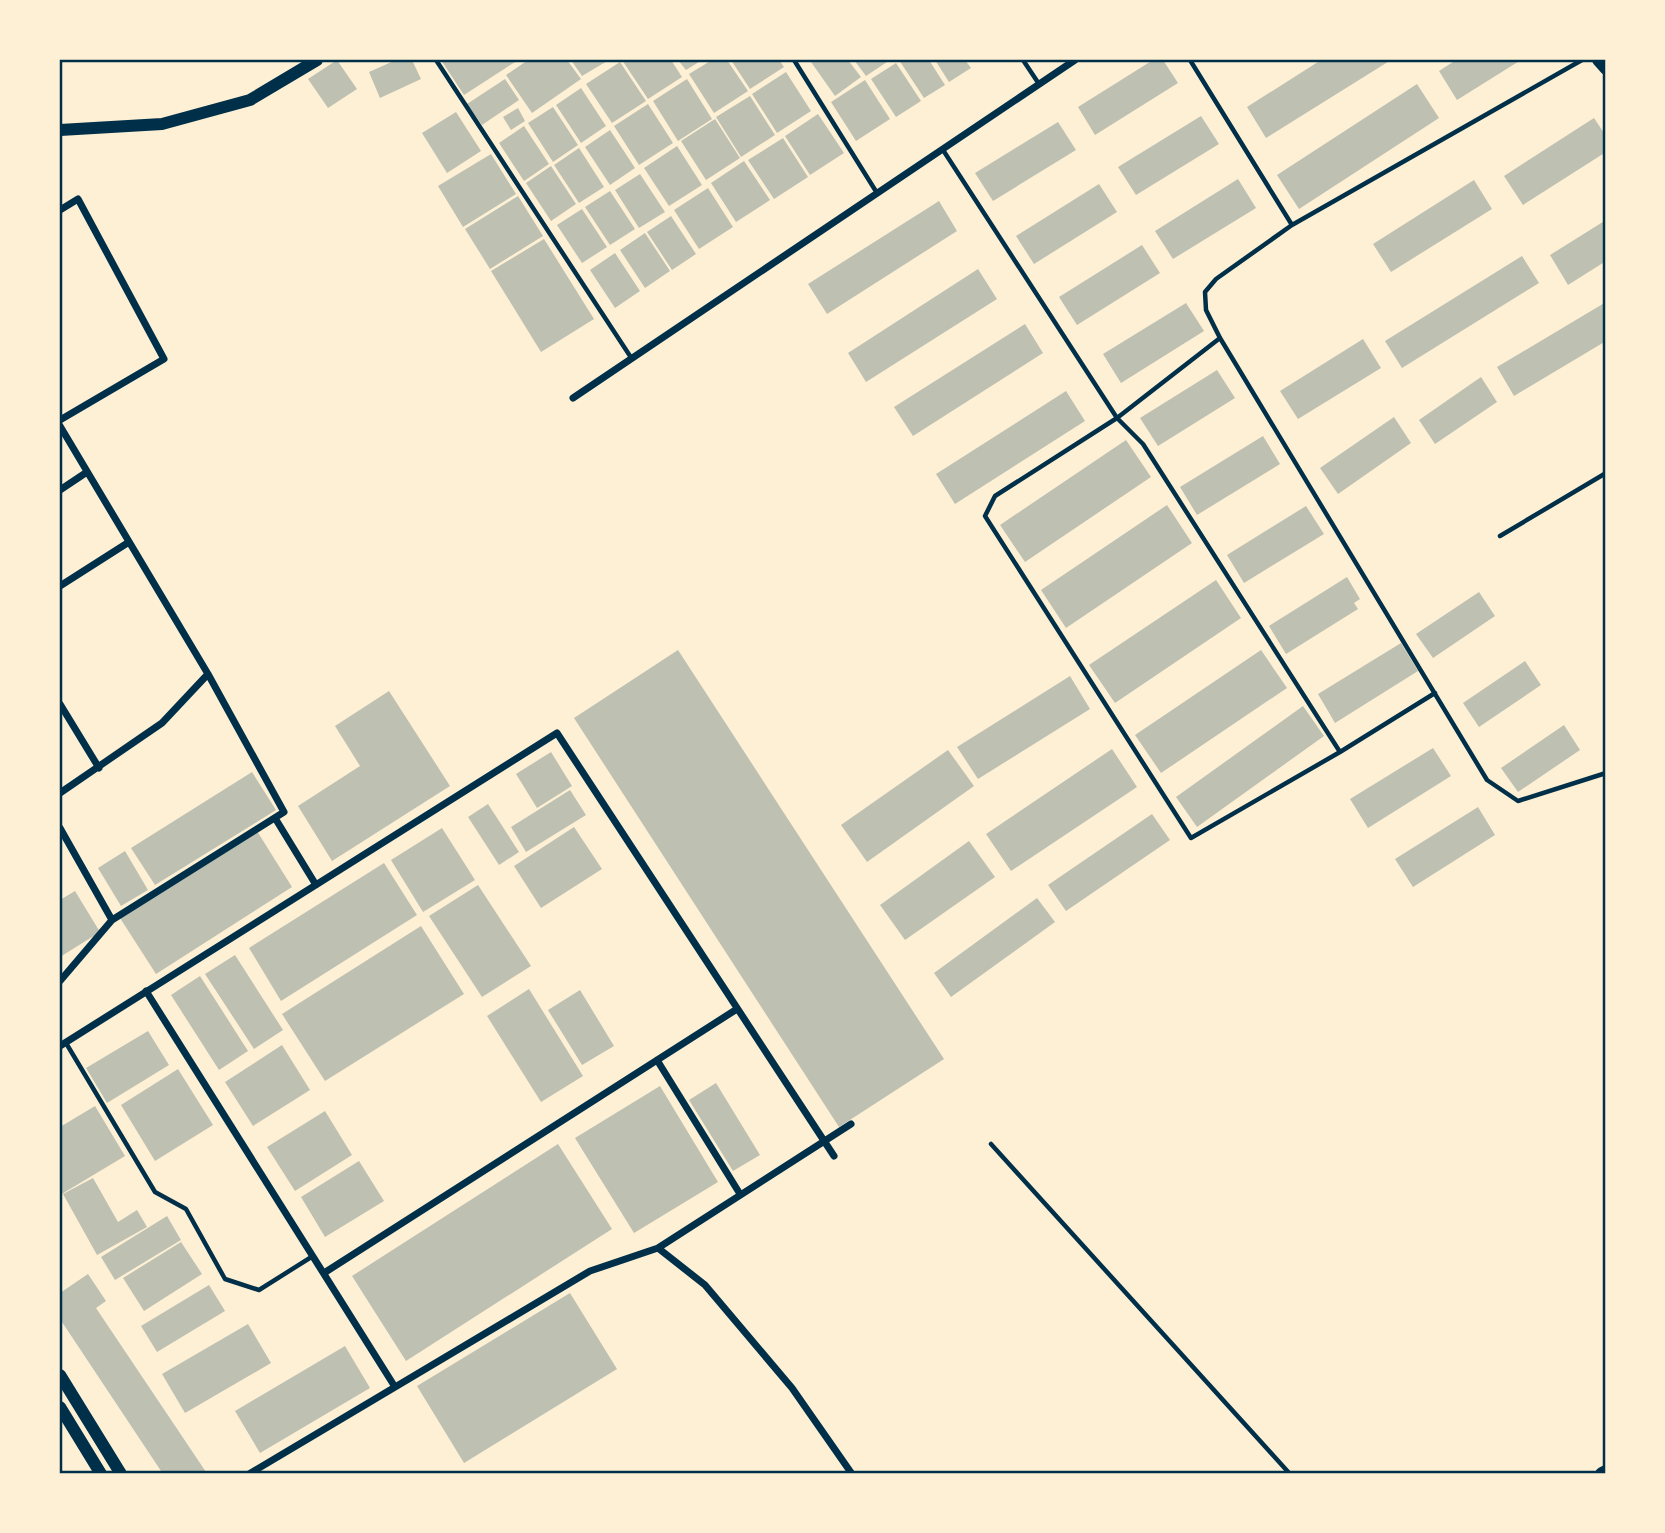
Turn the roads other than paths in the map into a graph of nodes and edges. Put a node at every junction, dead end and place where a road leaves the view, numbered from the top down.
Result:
1 (317, 60) edge
2 (436, 60) edge
3 (794, 60) edge
4 (1023, 60) edge
5 (1076, 60) edge
6 (1190, 60) edge
7 (1582, 60) edge
8 (1598, 60) edge
9 (1605, 69) edge
10 (1039, 84) junction
11 (60, 130) edge
12 (943, 149) junction
13 (877, 193) junction
14 (60, 210) edge
15 (1292, 225) junction
16 (1220, 338) junction
17 (632, 359) junction
18 (573, 398) dead end
19 (1116, 418) junction
20 (60, 420) edge
21 (60, 426) edge
22 (87, 472) junction
23 (1605, 473) edge
24 (60, 489) edge
25 (1500, 536) dead end
26 (129, 542) junction
27 (60, 586) edge
28 (208, 674) junction
29 (1435, 694) junction
30 (60, 704) edge
31 (1340, 751) junction
32 (99, 768) junction
33 (1605, 773) edge
34 (60, 793) edge
35 (275, 818) junction
36 (60, 828) edge
37 (316, 885) junction
38 (112, 920) junction
39 (60, 981) edge
40 (146, 991) junction
41 (737, 1009) junction
42 (62, 1044) edge
43 (657, 1060) junction
44 (851, 1124) dead end
45 (824, 1141) junction
46 (992, 1144) dead end
47 (834, 1156) dead end
48 (740, 1194) junction
49 (658, 1248) junction
50 (313, 1256) junction
51 (324, 1273) junction
52 (60, 1375) edge
53 (395, 1387) junction
54 (60, 1407) edge
55 (101, 1474) edge
56 (121, 1474) edge
57 (249, 1474) edge
58 (852, 1474) edge
59 (1290, 1474) edge

1 - 11 street
2 - 17 lane
3 - 13 lane
4 - 10 lane
5 - 10 street
6 - 15 lane
7 - 15 lane
8 - 9 street
10 - 12 street
12 - 13 street
12 - 19 lane
13 - 17 street
14 - 20 street
15 - 16 lane
16 - 19 lane
16 - 29 lane
17 - 18 street
19 - 31 lane
19 - 31 lane
21 - 22 street
22 - 24 street
22 - 26 street
23 - 25 lane
26 - 27 street
26 - 28 street
28 - 32 street
28 - 35 street
29 - 31 lane
29 - 33 lane
30 - 32 street
32 - 34 street
35 - 37 street
35 - 38 street
36 - 38 street
37 - 40 street
37 - 41 street
38 - 39 street
40 - 42 street
40 - 50 street
41 - 43 street
41 - 45 street
42 - 50 lane
43 - 48 street
43 - 51 street
44 - 45 street
45 - 47 street
45 - 48 street
46 - 59 lane
48 - 49 street
49 - 53 street
49 - 58 street
50 - 51 street
51 - 53 street
52 - 56 street
53 - 57 street
54 - 55 street

